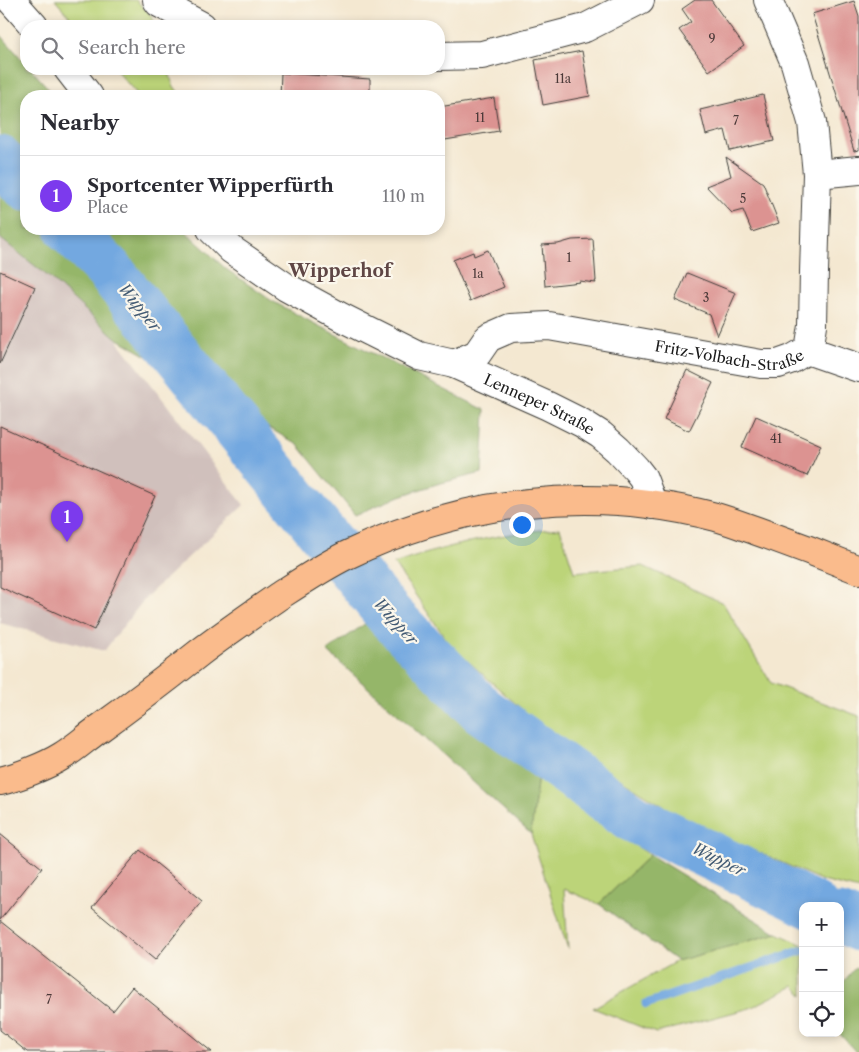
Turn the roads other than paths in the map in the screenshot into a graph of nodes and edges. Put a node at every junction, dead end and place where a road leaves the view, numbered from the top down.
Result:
1 (11, 0) edge
2 (157, 0) edge
3 (640, 0) edge
4 (768, 0) edge
5 (29, 20) edge
6 (191, 20) edge
7 (445, 56) edge
8 (73, 75) edge
9 (84, 90) edge
10 (859, 170) edge
11 (817, 174) junction
12 (217, 235) edge
13 (807, 350) junction
14 (454, 364) junction
15 (859, 368) edge
16 (653, 505) junction
17 (859, 570) edge
18 (0, 781) edge

1 - 5 street
2 - 6 street
3 - 7 street
4 - 11 street, Fritz-Volbach-Straße
8 - 9 street
10 - 11 street
11 - 13 street, Fritz-Volbach-Straße
12 - 14 street, Lenneper Straße
13 - 14 street, Fritz-Volbach-Straße
13 - 15 street
14 - 16 street, Lenneper Straße
16 - 17 main road
16 - 18 main road

